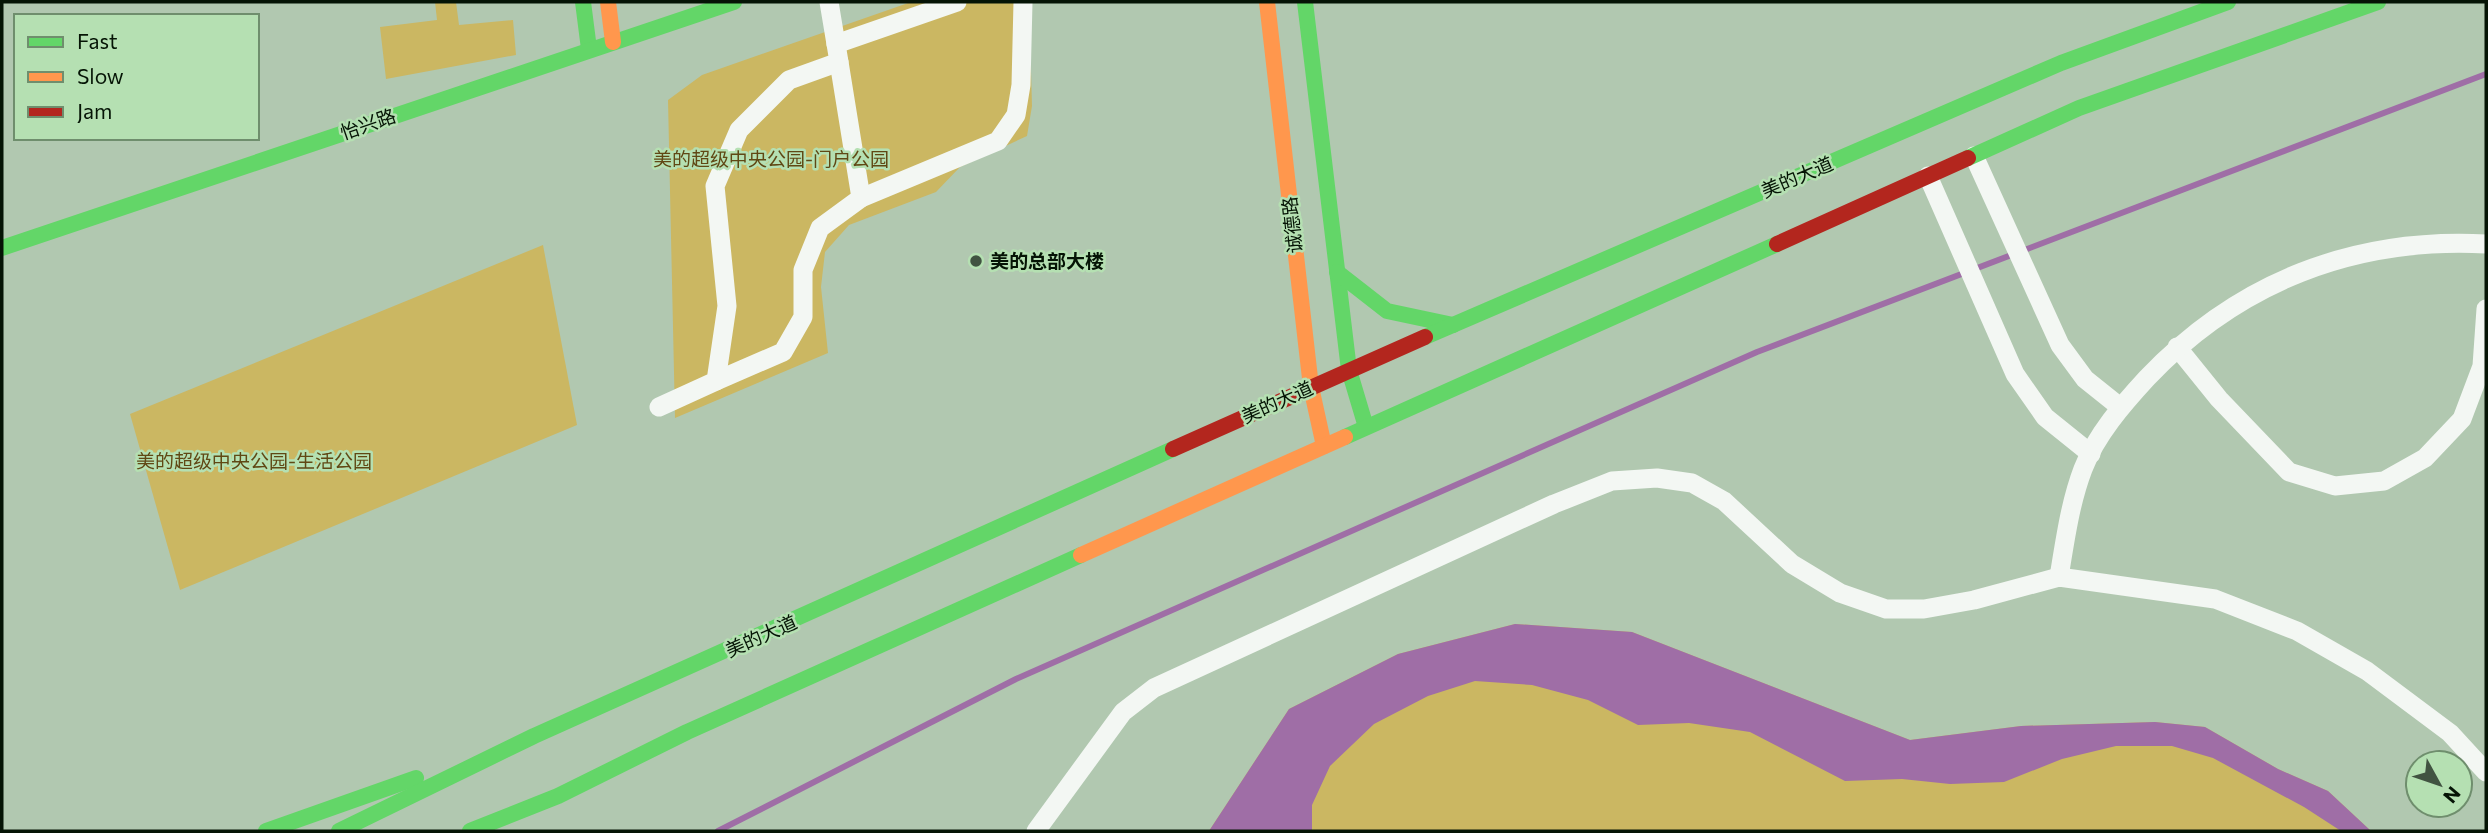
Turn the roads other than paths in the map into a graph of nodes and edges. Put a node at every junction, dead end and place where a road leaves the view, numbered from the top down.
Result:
1 (583, 2) edge
2 (608, 2) edge
3 (734, 2) edge
4 (830, 2) edge
5 (957, 2) edge
6 (1023, 2) edge
7 (1267, 2) edge
8 (1305, 2) edge
9 (2228, 2) edge
10 (2378, 2) edge
11 (613, 42) junction
12 (589, 49) junction
13 (837, 53) junction
14 (1974, 156) junction
15 (1928, 176) junction
16 (860, 198) junction
17 (2486, 244) edge
18 (2, 248) edge
19 (1337, 272) junction
20 (2486, 309) edge
21 (1453, 326) junction
22 (2177, 347) junction
23 (1349, 370) junction
24 (716, 381) junction
25 (1311, 387) junction
26 (659, 407) dead end
27 (2120, 407) junction
28 (1366, 427) junction
29 (1324, 446) junction
30 (2091, 454) junction
31 (2059, 577) junction
32 (534, 736) junction
33 (2486, 772) edge
34 (558, 796) junction
35 (267, 831) edge
36 (339, 831) edge
37 (470, 831) edge
38 (494, 831) edge
39 (1036, 831) edge

1 - 12 main road
2 - 11 main road
3 - 11 main road, 怡兴路
4 - 13 street
5 - 13 street
6 - 16 street
7 - 25 main road, 诚德路
8 - 19 main road, 诚德路
9 - 21 main road, 美的大道
10 - 14 main road
11 - 12 main road, 怡兴路
12 - 18 main road, 怡兴路
13 - 16 street
13 - 24 street
14 - 15 main road
14 - 27 street
15 - 28 main road
15 - 30 street
16 - 24 street
17 - 22 street
19 - 21 main road
19 - 23 main road, 诚德路
20 - 22 street
21 - 23 main road, 美的大道
22 - 27 street
23 - 25 main road, 美的大道
23 - 28 main road, 诚德路
24 - 26 street
25 - 29 main road, 诚德路
25 - 32 main road, 美的大道
27 - 30 street
28 - 29 main road
29 - 34 main road
30 - 31 street
31 - 33 street
31 - 39 street
32 - 35 main road
32 - 36 main road, 美的大道
34 - 37 main road
34 - 38 main road

